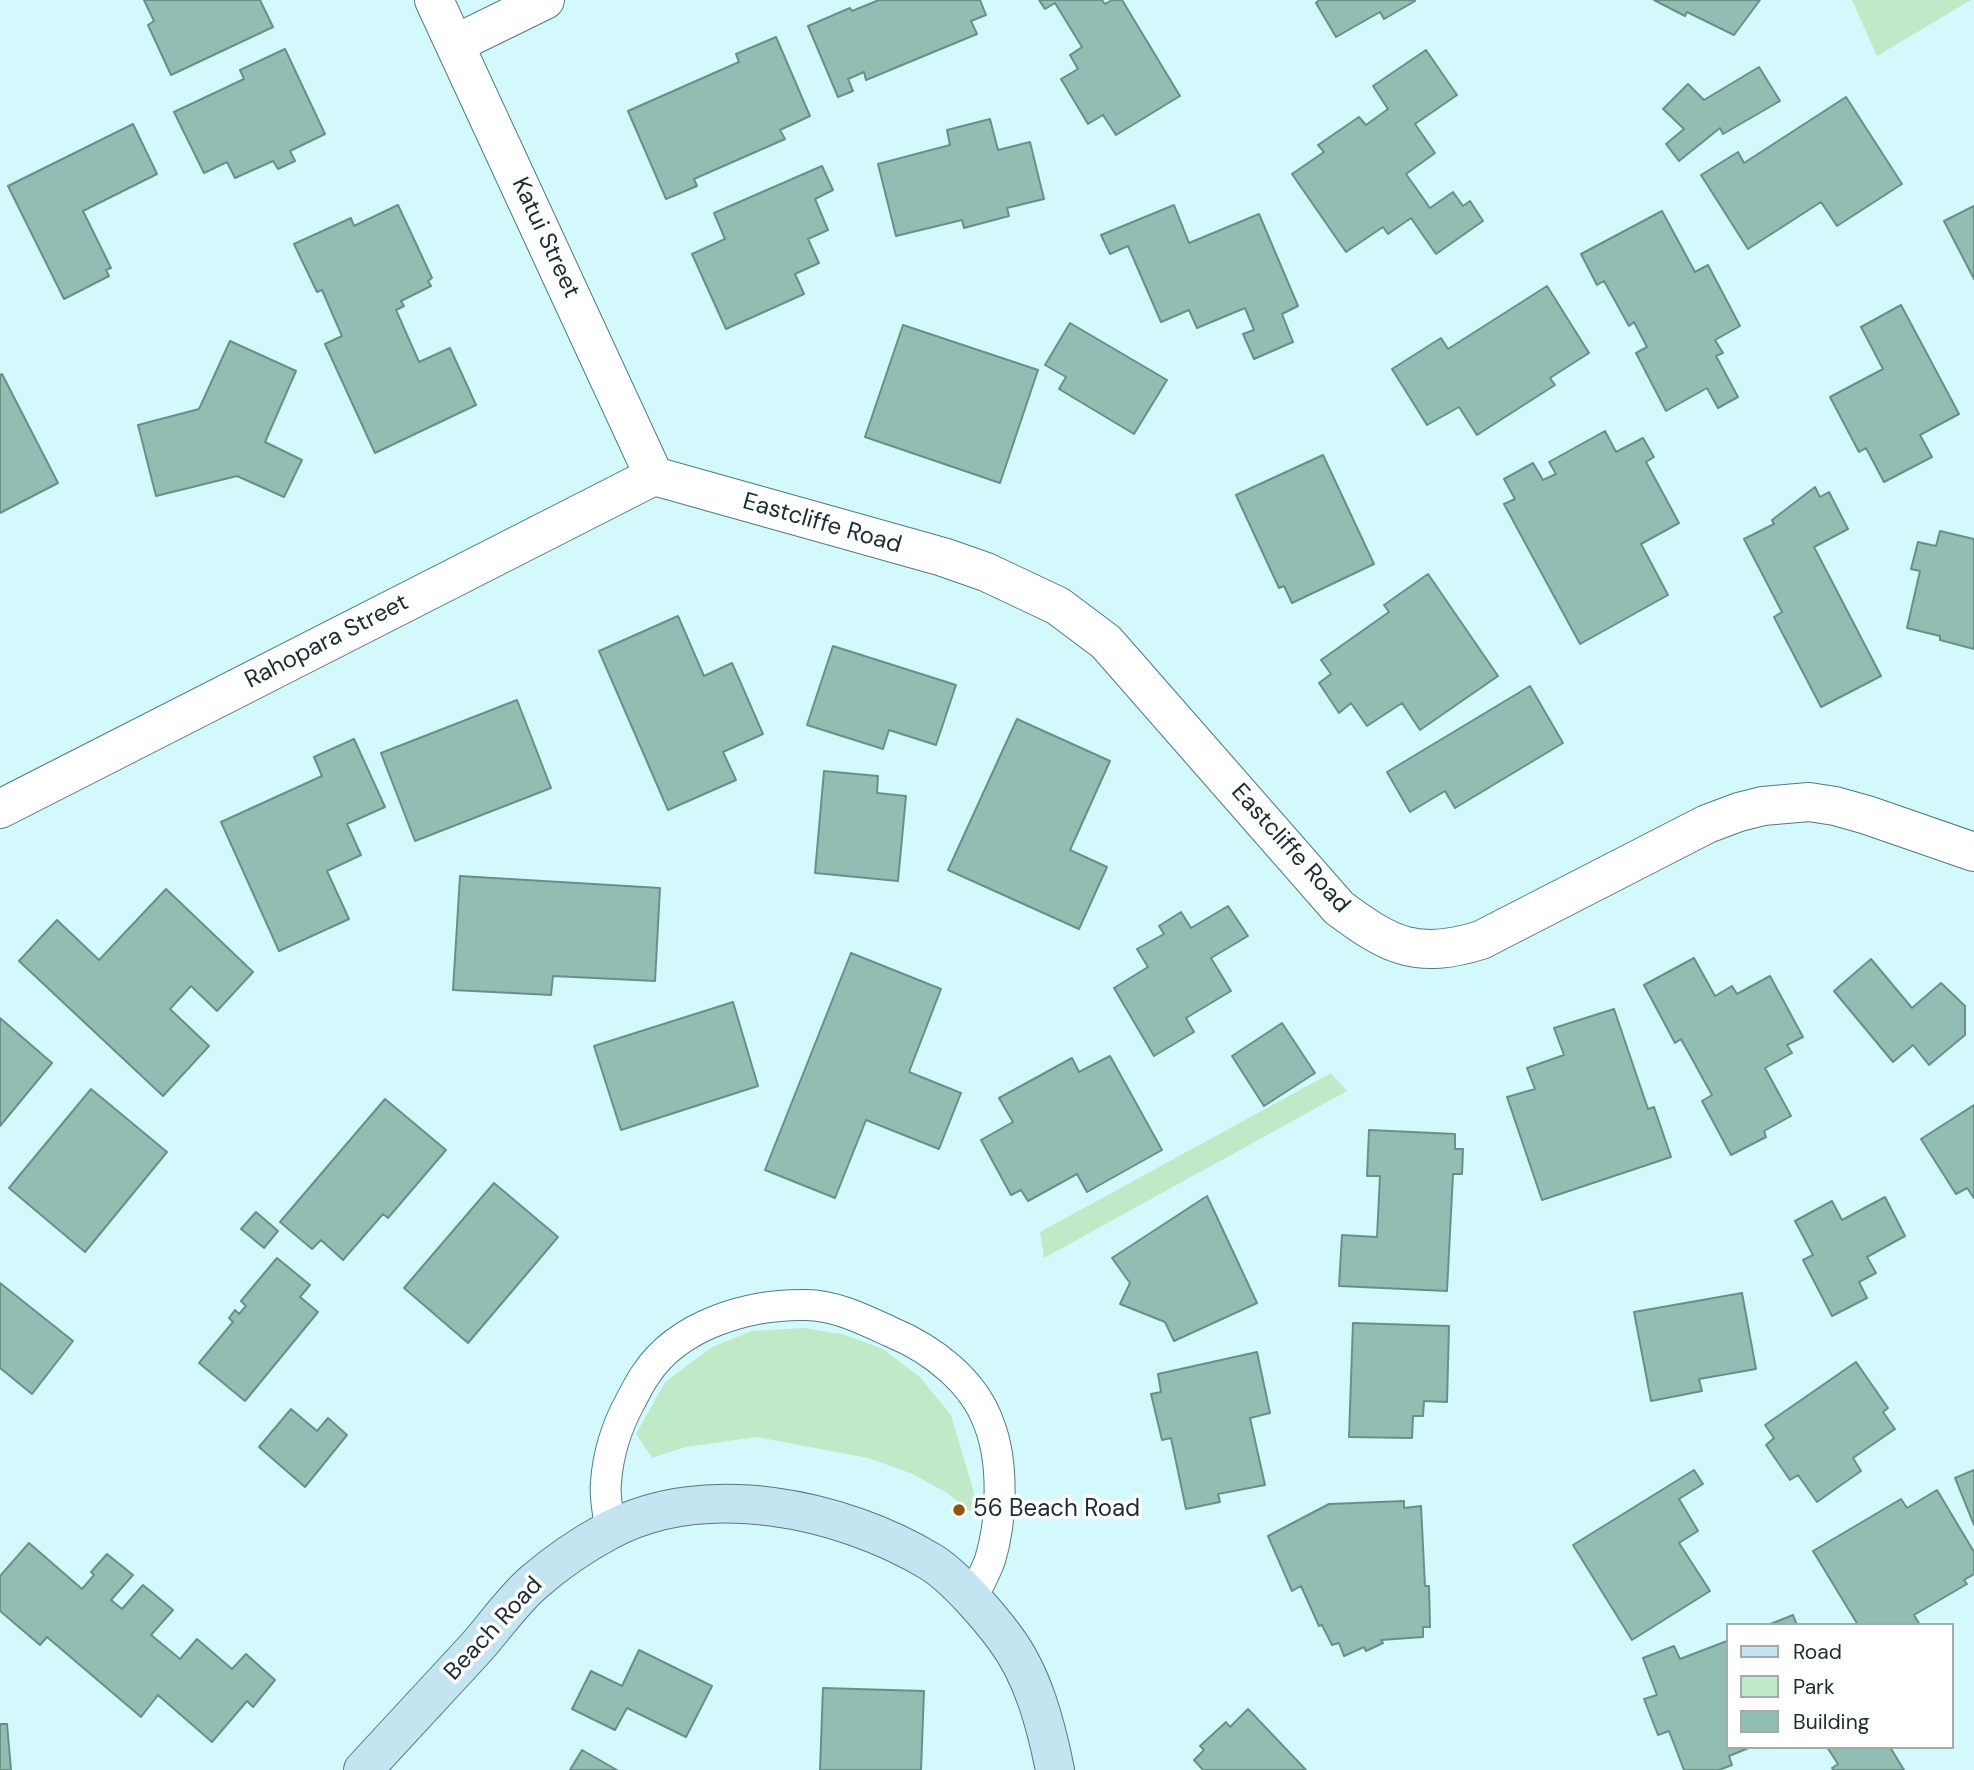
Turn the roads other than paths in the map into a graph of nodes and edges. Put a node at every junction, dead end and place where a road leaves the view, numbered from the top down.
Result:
1 (434, 0) edge
2 (545, 0) edge
3 (455, 44) junction
4 (654, 476) junction
5 (0, 808) edge
6 (1974, 852) edge
7 (610, 1530) junction
8 (972, 1599) junction
9 (363, 1770) edge
10 (1055, 1770) edge

1 - 3 street, Katui Street
2 - 3 street
3 - 4 street, Katui Street
4 - 5 street, Rahopara Street
4 - 6 street, Eastcliffe Road
7 - 8 main road, Beach Road
7 - 8 lane
7 - 9 main road, Beach Road
8 - 10 main road, Beach Road

